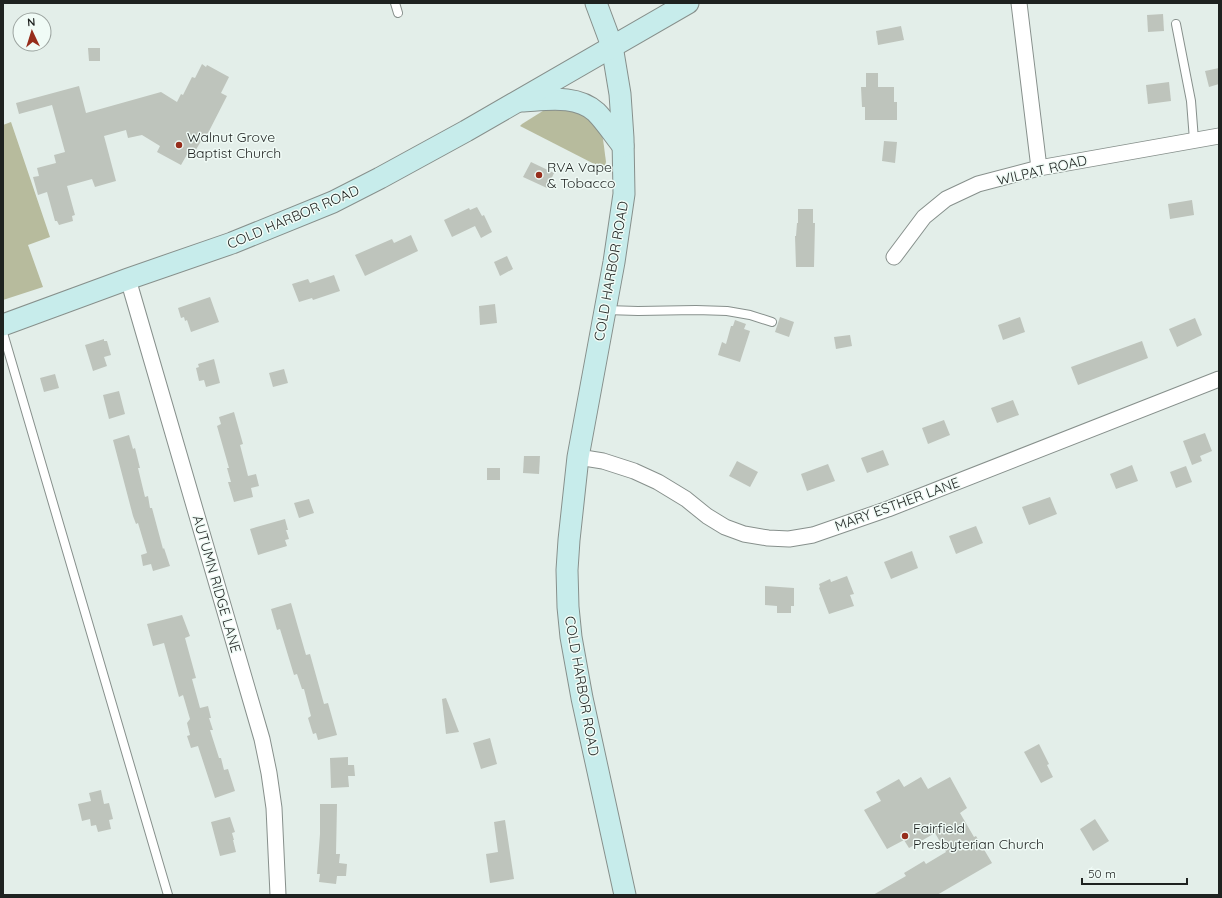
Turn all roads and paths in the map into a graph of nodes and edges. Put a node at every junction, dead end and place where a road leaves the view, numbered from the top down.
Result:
1 (395, 3) edge
2 (596, 3) edge
3 (688, 3) edge
4 (1019, 3) edge
5 (398, 13) dead end
6 (1176, 24) dead end
7 (612, 46) junction
8 (518, 101) junction
9 (1219, 136) edge
10 (1194, 140) junction
11 (623, 146) junction
12 (1039, 168) junction
13 (894, 257) dead end
14 (128, 279) junction
15 (605, 310) junction
16 (772, 322) dead end
17 (3, 324) edge
18 (3, 333) edge
19 (1219, 379) edge
20 (578, 457) junction
21 (168, 895) edge
22 (278, 895) edge
23 (625, 895) edge

1 - 5 lane
2 - 7 main road
3 - 7 main road
4 - 12 street
6 - 10 lane
7 - 8 main road, COLD HARBOR ROAD
7 - 11 main road, COLD HARBOR ROAD
8 - 11 main road
8 - 14 main road, COLD HARBOR ROAD
9 - 10 street, WILPAT ROAD
10 - 12 street, WILPAT ROAD
11 - 15 main road, COLD HARBOR ROAD
12 - 13 street, WILPAT ROAD
14 - 17 main road, COLD HARBOR ROAD
14 - 22 street, AUTUMN RIDGE LANE
15 - 16 lane
15 - 20 main road, COLD HARBOR ROAD
18 - 21 lane
19 - 20 street, MARY ESTHER LANE
20 - 23 main road, COLD HARBOR ROAD

